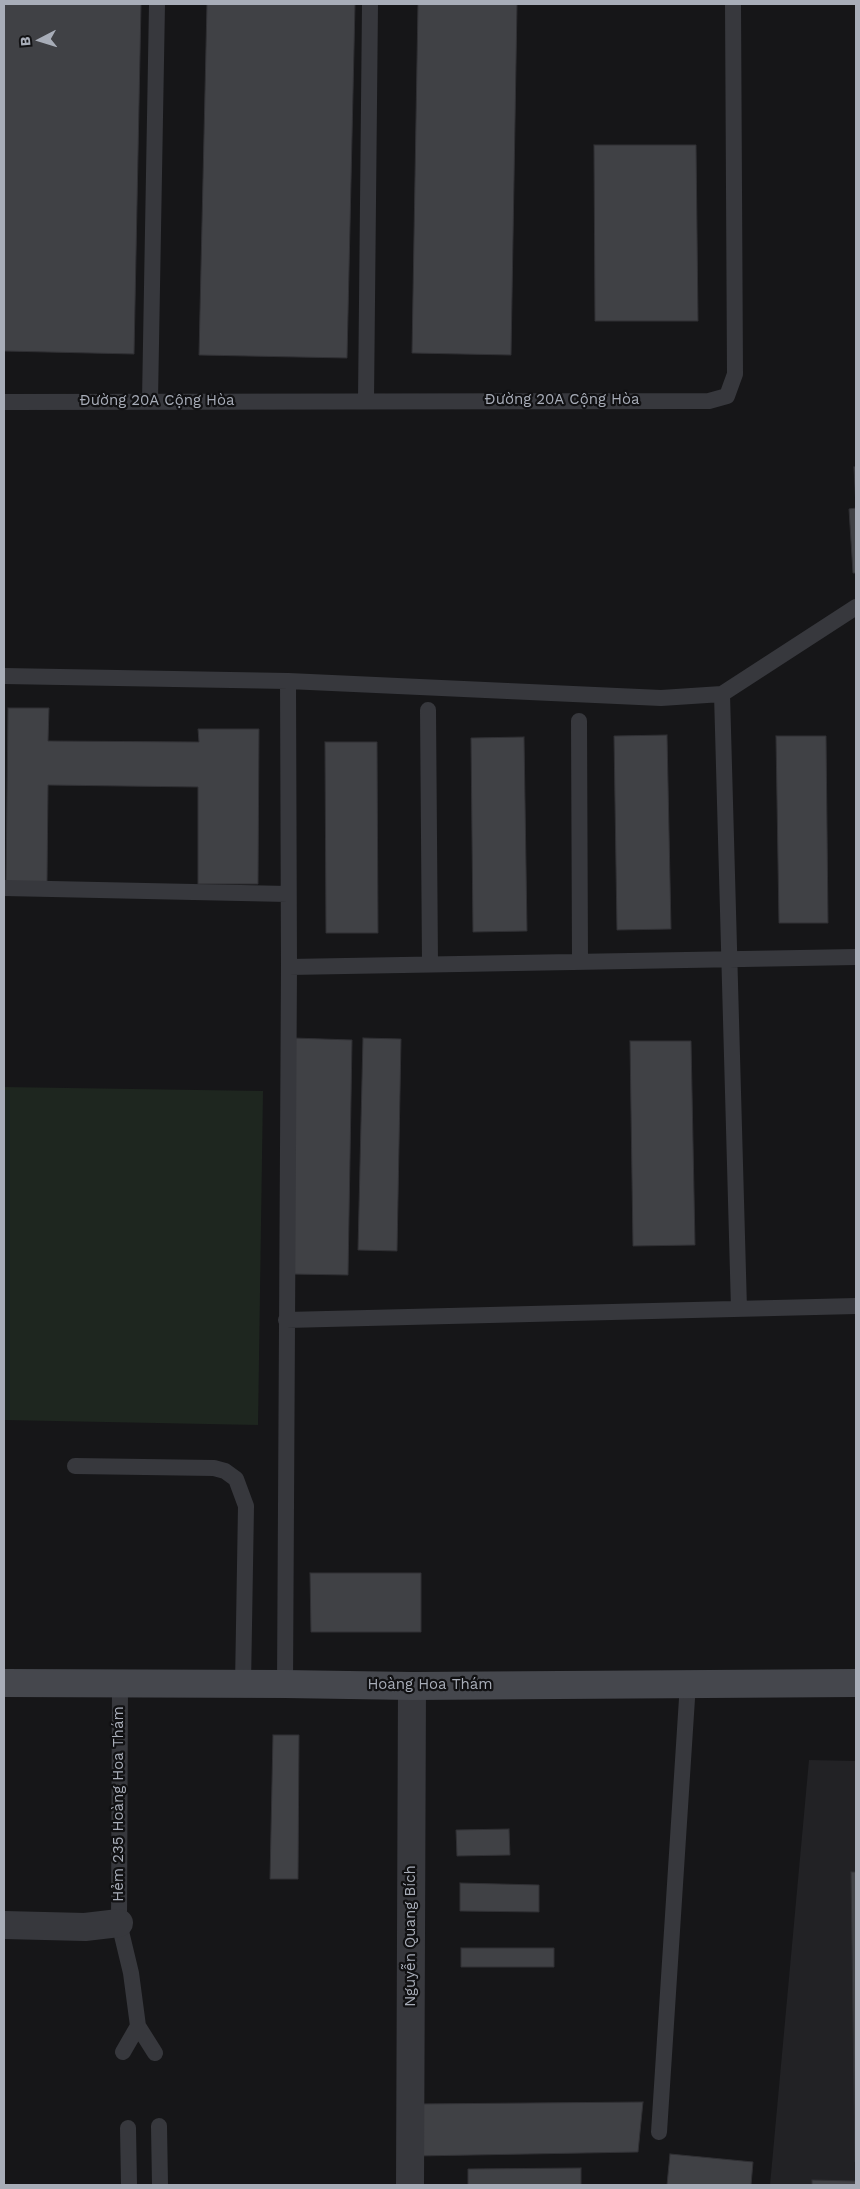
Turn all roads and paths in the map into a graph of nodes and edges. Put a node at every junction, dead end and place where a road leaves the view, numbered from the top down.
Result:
1 (158, 4) edge
2 (370, 4) edge
3 (733, 4) edge
4 (150, 400) junction
5 (366, 400) junction
6 (4, 402) edge
7 (856, 607) edge
8 (4, 676) edge
9 (288, 681) junction
10 (722, 694) junction
11 (428, 710) dead end
12 (579, 720) dead end
13 (4, 888) edge
14 (288, 894) junction
15 (856, 957) edge
16 (729, 958) junction
17 (580, 961) junction
18 (430, 964) junction
19 (289, 967) junction
20 (856, 1306) edge
21 (739, 1309) junction
22 (286, 1320) junction
23 (75, 1466) dead end
24 (4, 1683) edge
25 (688, 1683) junction
26 (856, 1683) edge
27 (285, 1684) junction
28 (120, 1685) junction
29 (243, 1685) junction
30 (412, 1686) junction
31 (119, 1923) junction
32 (4, 1926) edge
33 (138, 2026) junction
34 (124, 2052) dead end
35 (155, 2053) dead end
36 (159, 2126) dead end
37 (128, 2128) dead end
38 (659, 2132) dead end
39 (129, 2185) edge
40 (160, 2185) edge
41 (410, 2185) edge

1 - 4 lane
2 - 5 lane
3 - 5 lane, Đường 20A Cộng Hòa
4 - 5 lane, Đường 20A Cộng Hòa
4 - 6 lane, Đường 20A Cộng Hòa
7 - 10 lane
8 - 9 lane
9 - 10 lane
9 - 14 lane
10 - 16 lane
11 - 18 lane
12 - 17 lane
13 - 14 lane
14 - 19 lane
15 - 16 lane
16 - 17 lane
16 - 21 lane
17 - 18 lane
18 - 19 lane
19 - 22 lane
20 - 21 lane
21 - 22 lane
22 - 27 lane
23 - 29 lane
24 - 28 main road, Hoàng Hoa Thám
25 - 26 main road, Hoàng Hoa Thám
25 - 30 main road, Hoàng Hoa Thám
25 - 38 lane
27 - 29 main road, Hoàng Hoa Thám
27 - 30 main road, Hoàng Hoa Thám
28 - 29 main road, Hoàng Hoa Thám
28 - 31 lane, Hẻm 235 Hoàng Hoa Thám
30 - 41 street, Nguyễn Quang Bích
31 - 32 street
31 - 33 lane, Hẻm 235 Hoàng Hoa Thám
33 - 34 lane
33 - 35 lane
36 - 40 lane
37 - 39 lane

